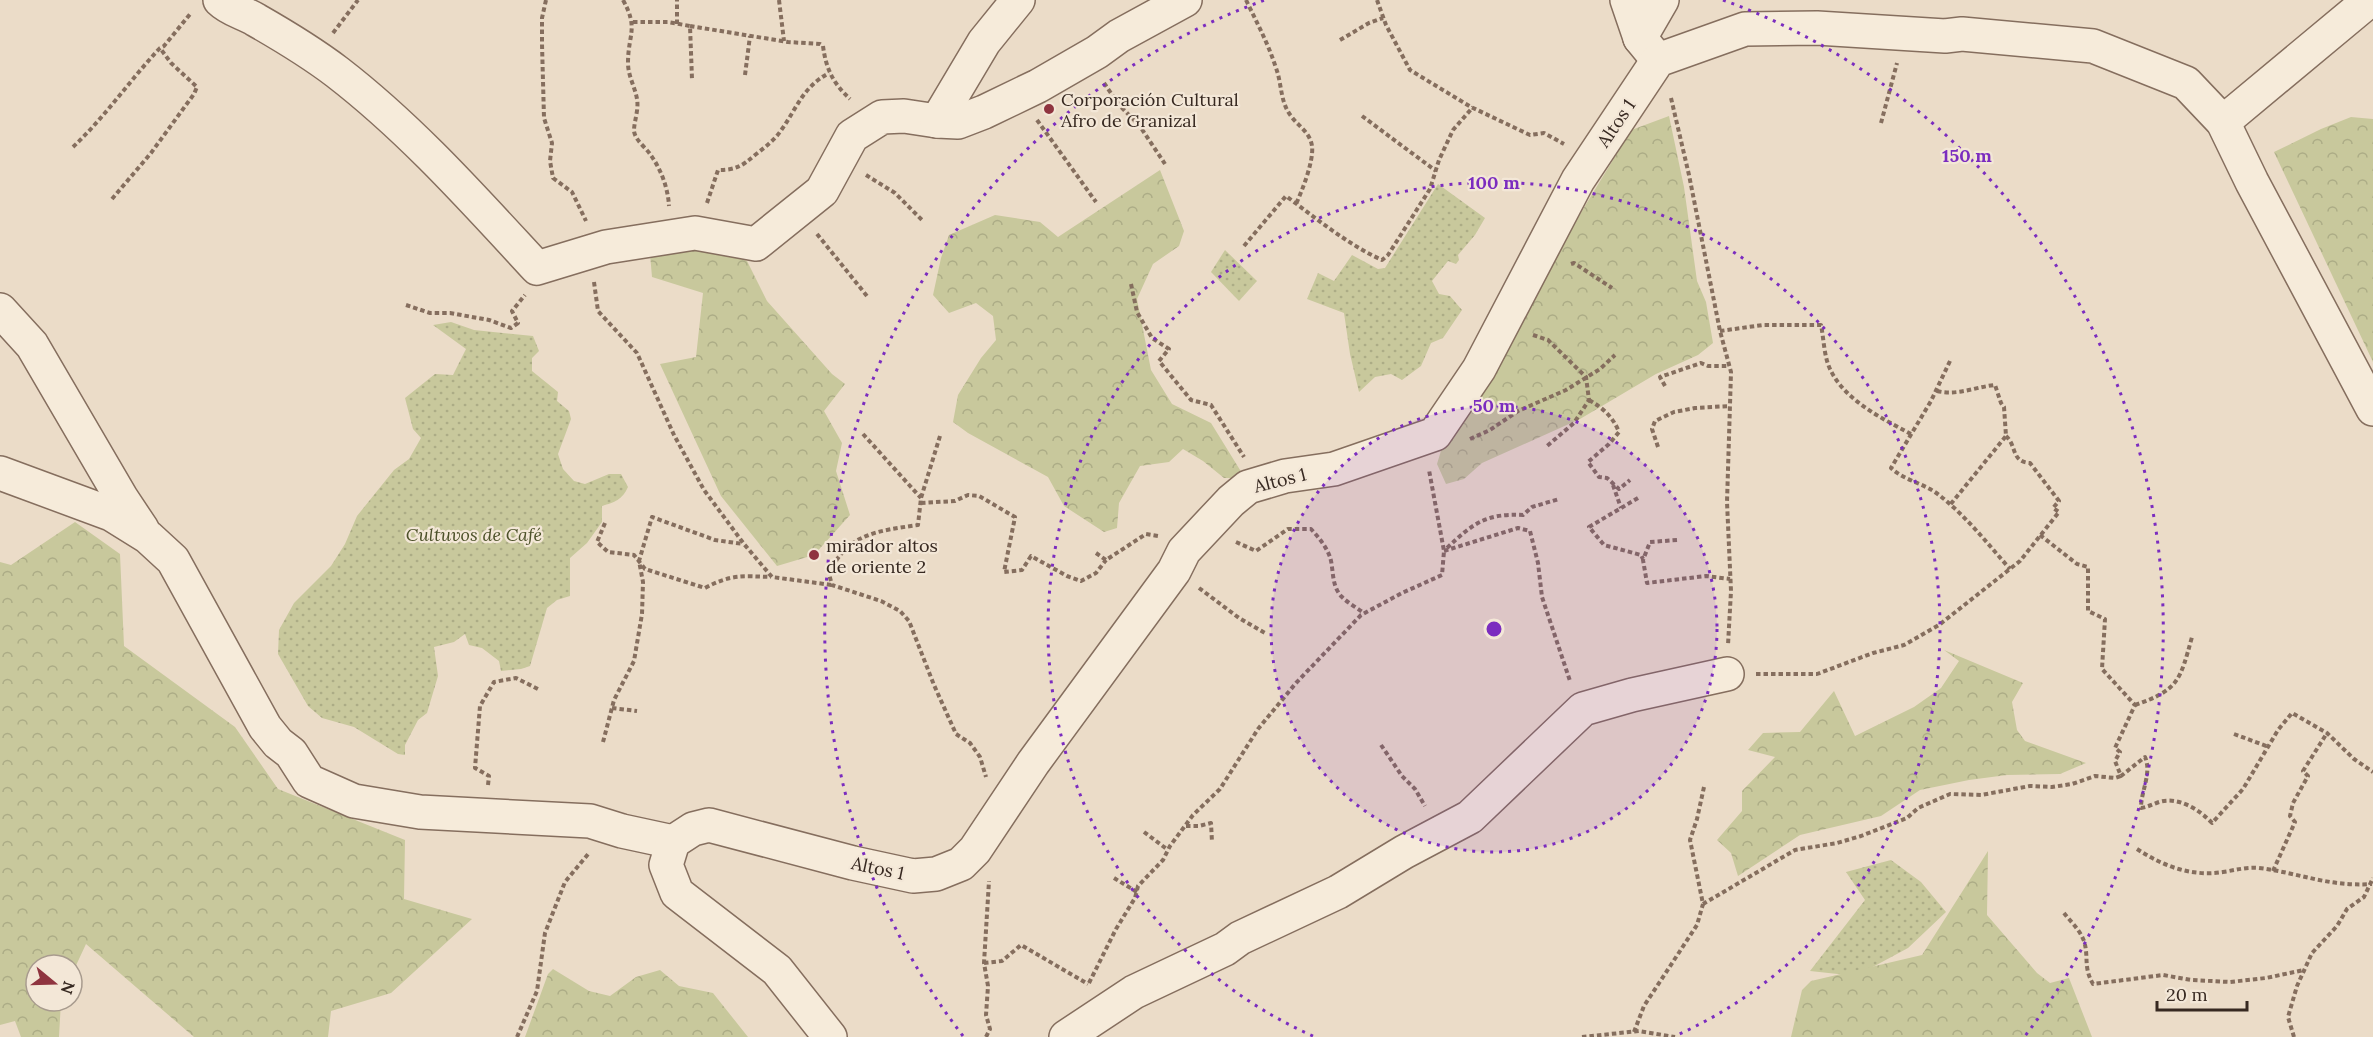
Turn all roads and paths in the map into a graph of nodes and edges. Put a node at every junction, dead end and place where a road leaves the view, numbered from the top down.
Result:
1 (358, 0) edge
2 (546, 0) edge
3 (623, 0) edge
4 (677, 0) edge
5 (779, 0) edge
6 (1185, 0) edge
7 (1246, 0) edge
8 (1377, 0) edge
9 (1627, 0) edge
10 (1662, 0) edge
11 (2362, 0) edge
12 (1012, 3) edge
13 (208, 5) edge
14 (1383, 18) junction
15 (633, 22) junction
16 (677, 24) junction
17 (690, 26) junction
18 (1903, 34) junction
19 (750, 36) junction
20 (1340, 40) dead end
21 (784, 41) junction
22 (160, 48) junction
23 (1649, 49) junction
24 (318, 58) junction
25 (1084, 59) junction
26 (829, 73) junction
27 (745, 75) dead end
28 (692, 79) dead end
29 (1019, 95) junction
30 (1473, 107) junction
31 (1362, 116) dead end
32 (937, 121) junction
33 (2223, 122) junction
34 (1881, 123) dead end
35 (871, 124) junction
36 (73, 147) dead end
37 (841, 157) junction
38 (1589, 162) junction
39 (1165, 164) dead end
40 (1436, 171) junction
41 (112, 199) dead end
42 (1096, 202) dead end
43 (1296, 204) junction
44 (799, 209) junction
45 (923, 221) dead end
46 (705, 235) junction
47 (673, 237) junction
48 (1244, 246) dead end
49 (591, 252) junction
50 (537, 268) junction
51 (1131, 284) dead end
52 (867, 296) dead end
53 (406, 305) dead end
54 (0, 310) edge
55 (1500, 330) junction
56 (1720, 331) junction
57 (1615, 355) dead end
58 (1950, 361) dead end
59 (1729, 366) junction
60 (1586, 378) junction
61 (1665, 386) dead end
62 (1937, 391) junction
63 (1589, 400) junction
64 (1730, 406) junction
65 (2373, 409) edge
66 (863, 435) dead end
67 (1911, 435) junction
68 (940, 436) dead end
69 (2006, 436) junction
70 (1433, 440) junction
71 (1547, 446) dead end
72 (1658, 447) dead end
73 (0, 473) edge
74 (1630, 480) dead end
75 (1259, 484) junction
76 (1613, 484) junction
77 (1638, 498) dead end
78 (1559, 499) dead end
79 (921, 500) junction
80 (1950, 505) junction
81 (1621, 508) junction
82 (605, 523) dead end
83 (2040, 535) junction
84 (148, 537) junction
85 (1231, 540) dead end
86 (1677, 540) dead end
87 (744, 544) junction
88 (1444, 551) junction
89 (1096, 553) dead end
90 (1106, 560) junction
91 (1643, 560) junction
92 (639, 561) junction
93 (1179, 561) junction
94 (2010, 568) junction
95 (772, 577) junction
96 (1730, 579) junction
97 (832, 585) junction
98 (1365, 614) junction
99 (1265, 633) dead end
100 (2192, 637) dead end
101 (1727, 674) junction
102 (540, 690) dead end
103 (2135, 705) junction
104 (612, 708) junction
105 (1583, 709) junction
106 (637, 711) dead end
107 (2327, 733) junction
108 (2234, 734) dead end
109 (603, 742) dead end
110 (1382, 745) dead end
111 (2269, 747) junction
112 (2373, 772) edge
113 (2121, 776) junction
114 (1704, 788) dead end
115 (1009, 798) junction
116 (485, 816) junction
117 (1185, 826) junction
118 (622, 831) junction
119 (1144, 832) dead end
120 (1440, 834) junction
121 (673, 842) junction
122 (1212, 842) dead end
123 (2137, 849) dead end
124 (975, 850) junction
125 (1168, 850) junction
126 (2273, 871) junction
127 (1114, 878) dead end
128 (2373, 878) edge
129 (2372, 884) edge
130 (1137, 892) junction
131 (1703, 904) junction
132 (2064, 913) dead end
133 (984, 963) junction
134 (2304, 970) junction
135 (1088, 984) junction
136 (1634, 1032) junction
137 (517, 1037) edge
138 (830, 1037) edge
139 (986, 1037) edge
140 (1066, 1037) edge
141 (1582, 1037) edge
142 (1675, 1037) edge
143 (2294, 1037) edge

1 - 24 path
2 - 49 path
3 - 15 path
4 - 16 path
5 - 21 path
6 - 25 street
7 - 43 path
8 - 14 path
9 - 23 street
10 - 23 street, Altos 1
11 - 33 street
12 - 32 street
13 - 22 path
13 - 24 street
14 - 20 path
14 - 30 path
15 - 16 path
15 - 47 path
16 - 17 path
17 - 19 path
17 - 28 path
18 - 23 street
18 - 33 street
18 - 34 path
19 - 21 path
19 - 27 path
21 - 26 path
22 - 36 path
22 - 41 path
23 - 38 street, Altos 1
23 - 56 path
24 - 50 street
25 - 29 street
25 - 39 path
26 - 35 path
26 - 46 path
29 - 32 street
29 - 42 path
30 - 38 path
30 - 40 path
31 - 40 path
32 - 35 street
33 - 65 street
35 - 37 street
37 - 44 street
37 - 45 path
38 - 55 street, Altos 1
40 - 43 path
43 - 48 path
44 - 46 street
44 - 52 path
46 - 47 street
47 - 49 street
49 - 50 street
49 - 87 path
50 - 53 path
51 - 75 path
54 - 84 street
55 - 60 path
55 - 70 street, Altos 1
56 - 59 path
56 - 67 path
57 - 60 path
58 - 62 path
59 - 61 path
59 - 64 path
60 - 63 path
60 - 70 path
62 - 67 path
62 - 69 path
63 - 71 path
63 - 76 path
64 - 72 path
64 - 96 path
66 - 79 path
67 - 80 path
68 - 79 path
69 - 80 path
69 - 83 path
70 - 75 street, Altos 1
70 - 88 path
73 - 84 street
74 - 76 path
75 - 93 street, Altos 1
76 - 81 path
77 - 81 path
78 - 88 path
79 - 90 path
79 - 97 path
80 - 94 path
81 - 91 path
82 - 92 path
83 - 94 path
83 - 103 path
84 - 116 street
85 - 98 path
86 - 91 path
87 - 92 path
87 - 95 path
88 - 98 path
88 - 105 path
89 - 90 path
90 - 93 path
91 - 96 path
92 - 95 path
92 - 104 path
93 - 99 path
93 - 115 street, Altos 1
94 - 101 path
95 - 97 path
96 - 101 path
97 - 115 path
98 - 117 path
100 - 103 path
101 - 105 street
102 - 116 path
103 - 113 path
104 - 106 path
104 - 109 path
105 - 120 street
107 - 111 path
107 - 112 path
107 - 126 path
108 - 111 path
110 - 120 path
111 - 113 path
113 - 131 path
114 - 131 path
115 - 124 street, Altos 1
116 - 118 street
117 - 122 path
117 - 125 path
118 - 121 street
118 - 137 path
119 - 125 path
120 - 140 street
121 - 124 street, Altos 1
121 - 138 street
123 - 126 path
124 - 133 path
125 - 130 path
126 - 129 path
127 - 130 path
128 - 129 path
129 - 134 path
130 - 135 path
131 - 136 path
132 - 134 path
133 - 135 path
133 - 139 path
134 - 143 path
135 - 140 path
136 - 141 path
136 - 142 path

